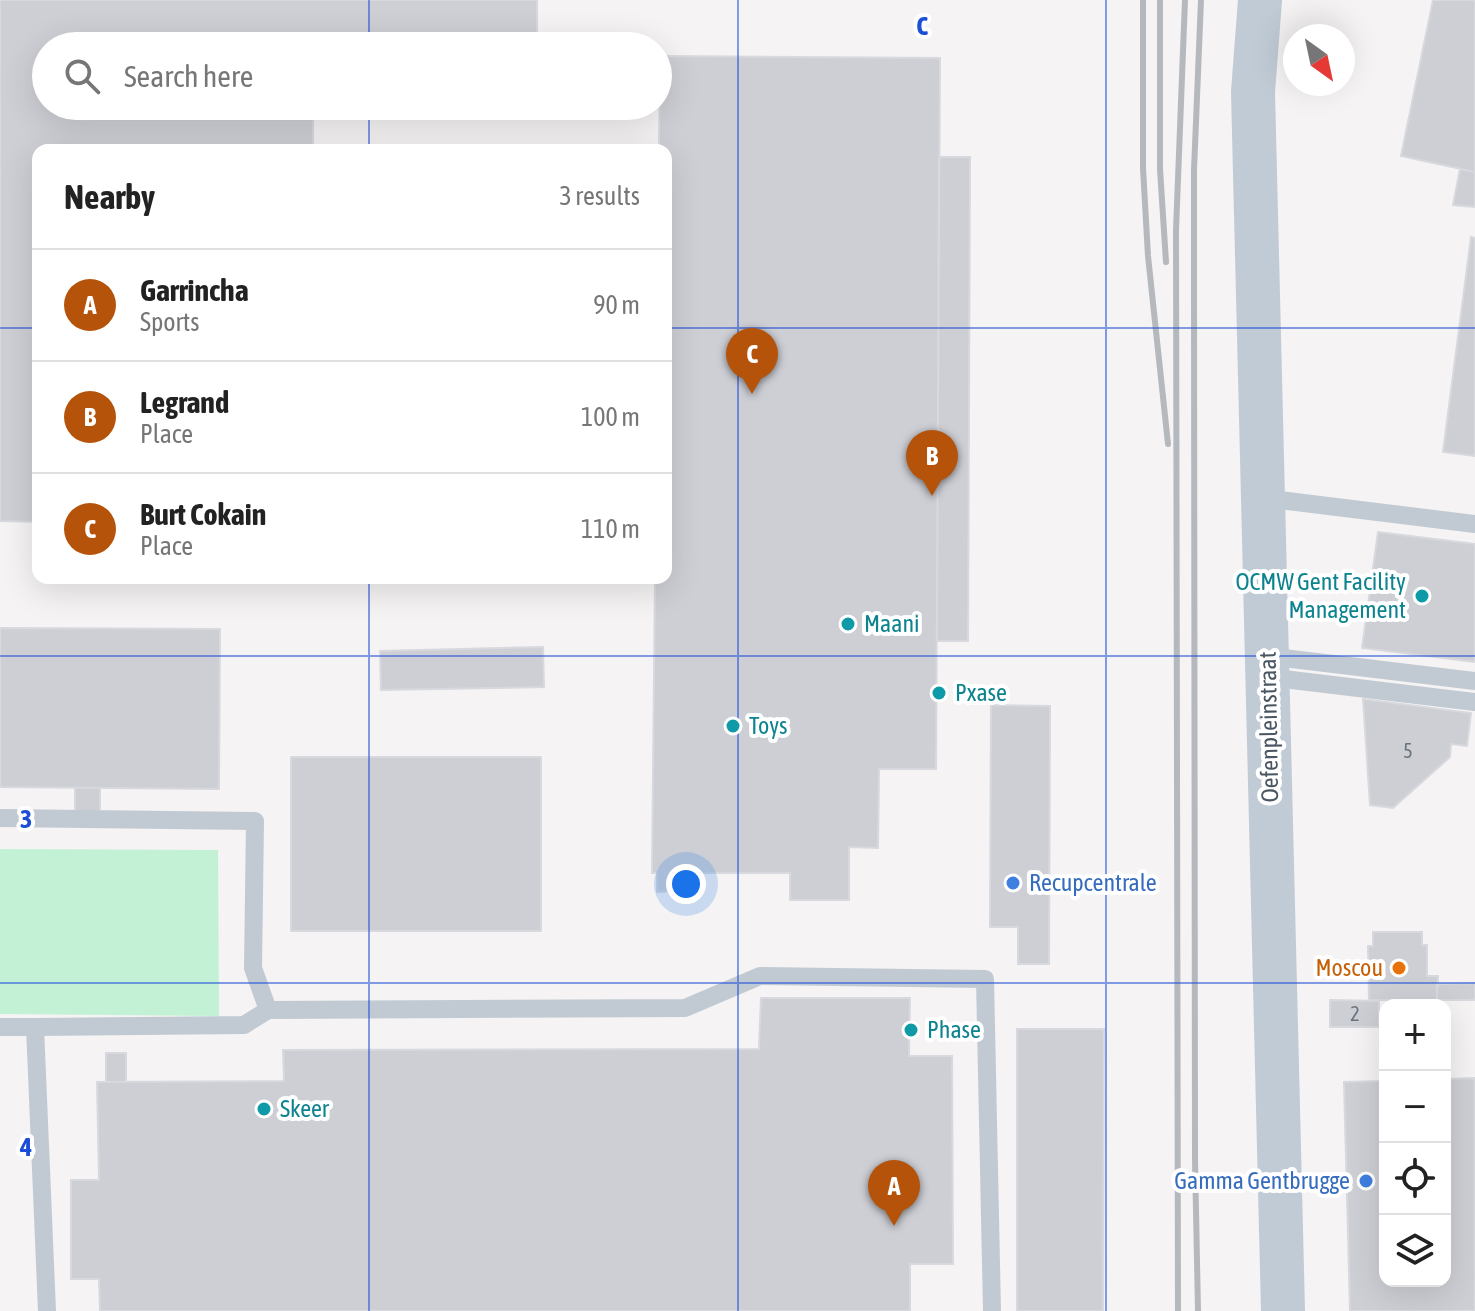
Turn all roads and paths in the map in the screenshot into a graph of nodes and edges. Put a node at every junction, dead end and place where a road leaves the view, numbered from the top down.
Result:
1 (1260, 0) edge
2 (1263, 498) junction
3 (1475, 524) edge
4 (1267, 667) junction
5 (1475, 681) edge
6 (1475, 702) edge
7 (0, 818) edge
8 (268, 1010) junction
9 (0, 1027) edge
10 (35, 1027) junction
11 (47, 1311) edge
12 (992, 1311) edge
13 (1283, 1311) edge

1 - 2 street, Oefenpleinstraat
2 - 3 lane
2 - 4 street, Oefenpleinstraat
4 - 5 lane
4 - 6 lane
4 - 13 street, Oefenpleinstraat
7 - 8 lane
8 - 10 lane
8 - 12 lane
9 - 10 lane
10 - 11 lane

